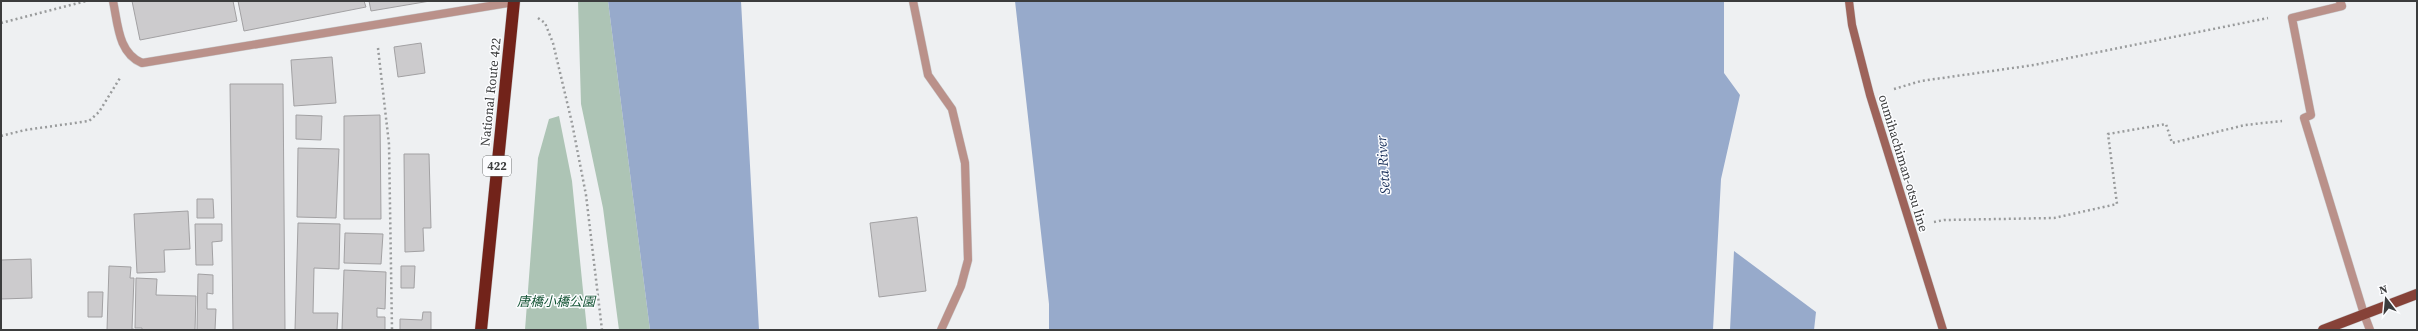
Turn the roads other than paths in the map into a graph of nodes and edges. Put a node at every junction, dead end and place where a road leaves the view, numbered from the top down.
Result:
1 (113, 1) edge
2 (913, 1) edge
3 (1849, 1) edge
4 (2340, 1) edge
5 (514, 2) edge
6 (2417, 294) edge
7 (2364, 314) junction
8 (481, 330) edge
9 (940, 330) edge
10 (1943, 330) edge
11 (2323, 330) edge
12 (2370, 330) edge

1 - 5 street
2 - 9 street
3 - 10 main road, oumihachiman-otsu line
4 - 7 street
5 - 8 highway, National Route 422 / 422
6 - 7 main road
7 - 11 main road
7 - 12 street

